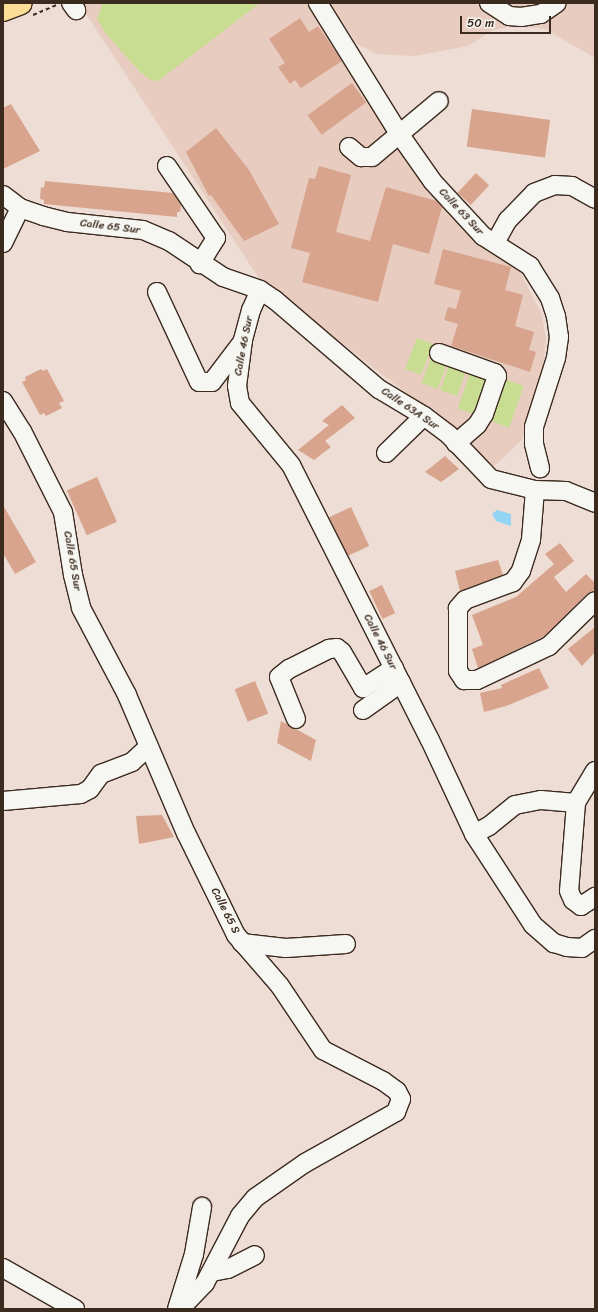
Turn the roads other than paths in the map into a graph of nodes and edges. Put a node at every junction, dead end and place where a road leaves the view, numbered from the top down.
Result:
1 (21, 3) edge
2 (318, 3) edge
3 (489, 3) edge
4 (557, 3) edge
5 (3, 10) edge
6 (439, 101) dead end
7 (400, 135) junction
8 (349, 147) dead end
9 (167, 166) dead end
10 (3, 195) edge
11 (595, 198) edge
12 (20, 208) junction
13 (3, 243) edge
14 (495, 243) junction
15 (200, 264) junction
16 (260, 290) junction
17 (157, 292) dead end
18 (244, 340) junction
19 (439, 353) dead end
20 (3, 402) edge
21 (424, 416) junction
22 (456, 443) junction
23 (386, 453) dead end
24 (540, 468) dead end
25 (535, 490) junction
26 (595, 503) edge
27 (595, 601) edge
28 (397, 675) junction
29 (363, 710) dead end
30 (296, 718) dead end
31 (138, 722) joint
32 (148, 747) junction
33 (595, 771) edge
34 (3, 801) edge
35 (576, 803) junction
36 (474, 834) junction
37 (595, 897) edge
38 (595, 939) edge
39 (242, 943) junction
40 (346, 944) dead end
41 (202, 1208) dead end
42 (255, 1255) dead end
43 (3, 1268) edge
44 (212, 1272) junction
45 (75, 1309) edge
46 (177, 1309) edge
47 (180, 1309) edge

1 - 5 main road
2 - 7 street, Calle 63 Sur
3 - 4 street
6 - 7 street
7 - 8 street
7 - 14 street, Calle 63 Sur
9 - 15 street
10 - 12 street, Calle 65 Sur
11 - 14 street
12 - 13 street
12 - 15 street, Calle 65 Sur
14 - 24 street, Calle 63 Sur
15 - 16 street, Calle 65 Sur
16 - 18 street, Calle 46 Sur
16 - 21 street, Calle 63A Sur
17 - 18 street
18 - 28 street, Calle 46 Sur
19 - 22 street
20 - 31 street, Calle 65 Sur
21 - 22 street, Calle 63A Sur
21 - 23 street
22 - 25 street, Calle 63A Sur
25 - 26 street, Calle 63A Sur
25 - 27 street
28 - 29 street
28 - 30 street
28 - 36 street, Calle 46 Sur
31 - 32 street, Calle 65 S
32 - 34 street
32 - 39 street, Calle 65 S
33 - 35 street
35 - 36 street
35 - 37 street
36 - 38 street, Calle 46 Sur
39 - 40 street
39 - 44 street, Calle 65 S
41 - 46 street
42 - 44 street
43 - 45 street
44 - 47 street, Calle 65 S

